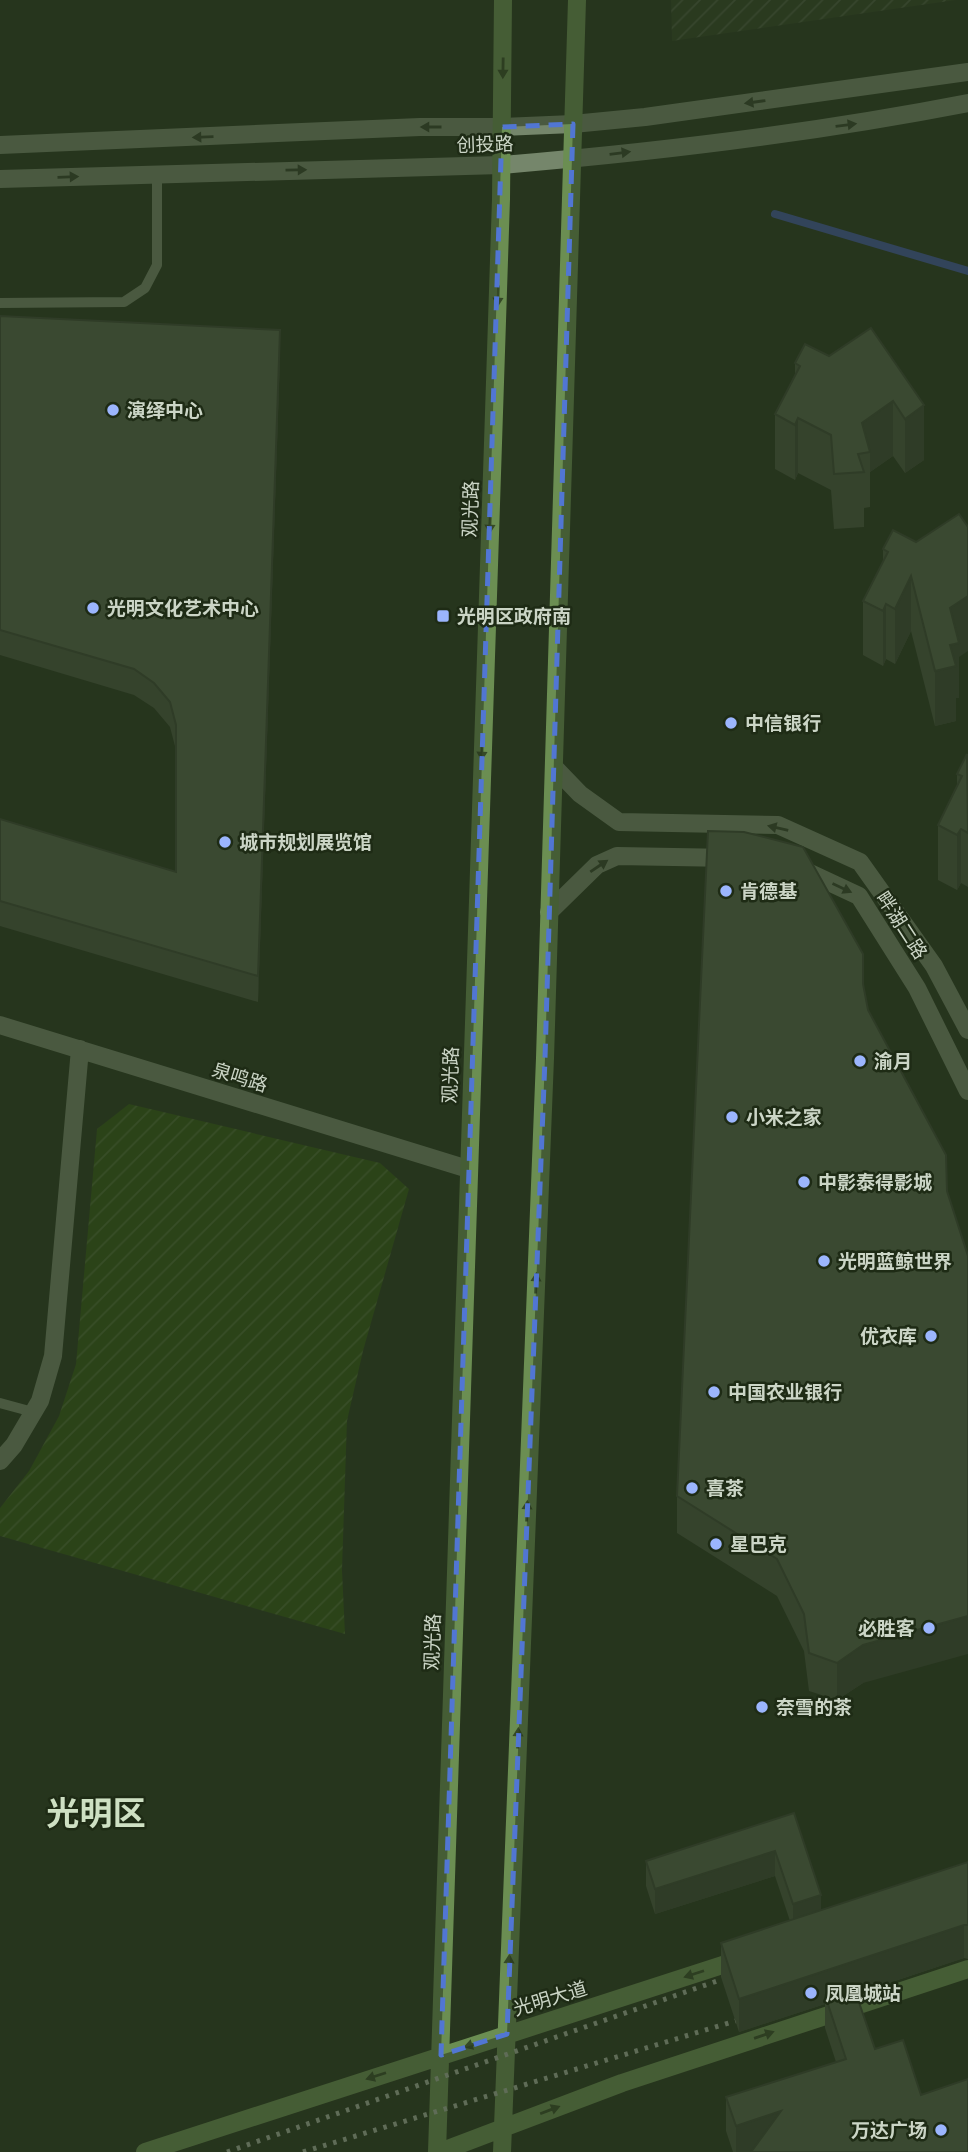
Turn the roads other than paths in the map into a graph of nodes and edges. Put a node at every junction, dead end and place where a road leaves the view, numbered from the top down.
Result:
1 (503, 0) edge
2 (577, 0) edge
3 (968, 72) edge
4 (968, 103) edge
5 (573, 124) junction
6 (502, 127) junction
7 (0, 145) edge
8 (572, 159) junction
9 (501, 165) junction
10 (158, 173) junction
11 (0, 179) edge
12 (0, 303) edge
13 (554, 767) junction
14 (750, 858) edge
15 (788, 864) edge
16 (549, 912) junction
17 (0, 1025) edge
18 (968, 1030) edge
19 (80, 1049) junction
20 (968, 1091) edge
21 (468, 1169) junction
22 (0, 1403) edge
23 (33, 1412) junction
24 (0, 1461) edge
25 (756, 1954) edge
26 (968, 1969) edge
27 (507, 2034) junction
28 (441, 2055) junction
29 (503, 2128) junction
30 (145, 2152) edge
31 (439, 2152) edge
32 (502, 2152) edge

1 -> 6 main road, 观光路
2 - 5 main road
3 -> 5 street, 创投路
8 -> 4 street, 创投路
5 - 6 street, 创投路
5 - 8 main road
6 -> 7 street, 创投路
6 - 9 main road, 观光路
8 - 9 street, 创投路
8 - 13 main road
10 -> 9 street, 创投路
9 -> 21 main road, 观光路
11 -> 10 street, 创投路
10 - 12 lane
13 - 16 main road
18 -> 13 street, 畔湖二路
16 -> 14 street
15 -> 20 street, 畔湖二路
27 -> 16 main road
17 - 19 street, 泉鸣路
19 - 21 street, 泉鸣路
19 - 23 street
21 - 28 main road, 观光路
22 - 23 lane
23 - 24 street
25 -> 27 main road, 光明大道
29 -> 26 main road
27 -> 28 main road, 光明大道
27 - 29 main road
28 -> 30 main road, 光明大道
28 - 31 main road, 观光路
29 - 31 main road
29 - 32 main road

